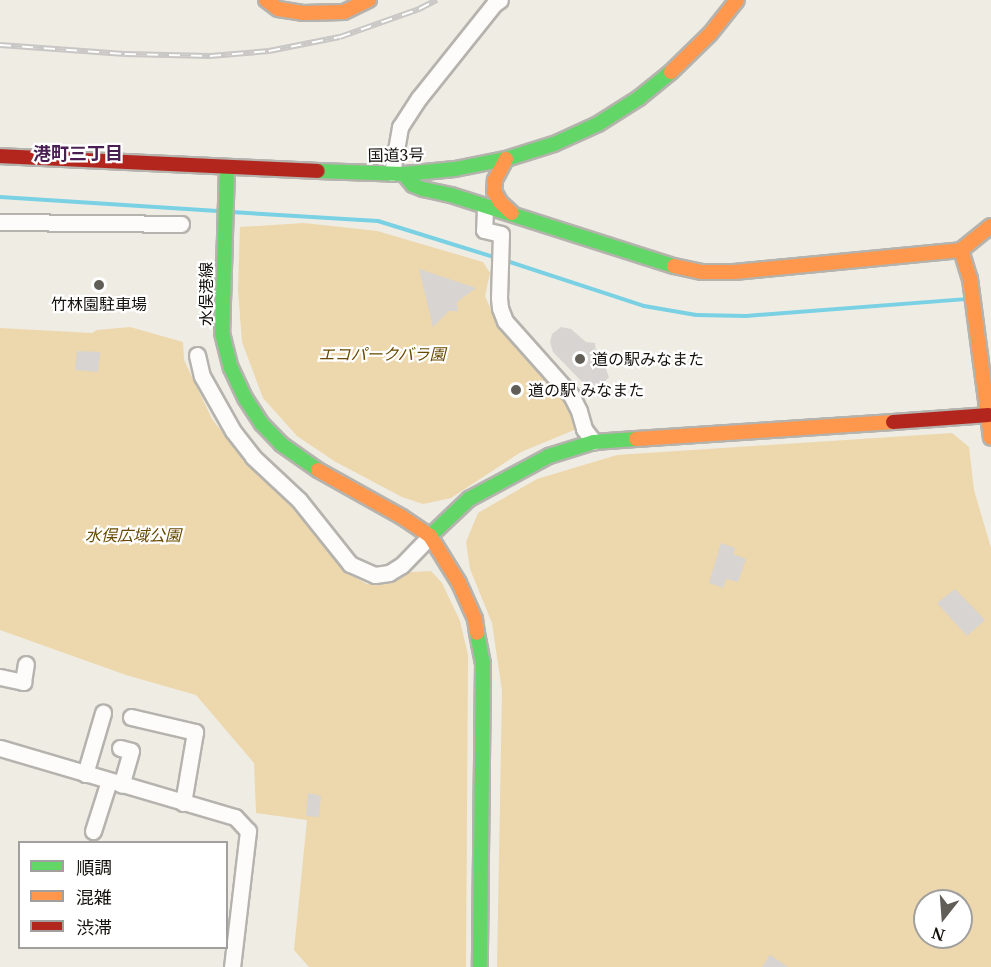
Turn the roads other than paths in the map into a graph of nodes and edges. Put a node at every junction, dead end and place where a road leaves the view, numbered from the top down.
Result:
1 (266, 0) edge
2 (291, 0) edge
3 (369, 0) edge
4 (500, 0) edge
5 (737, 0) edge
6 (303, 13) junction
7 (0, 156) edge
8 (506, 159) junction
9 (227, 168) junction
10 (398, 173) junction
11 (485, 207) junction
12 (512, 213) junction
13 (0, 222) edge
14 (181, 224) dead end
15 (991, 226) edge
16 (961, 249) junction
17 (197, 355) dead end
18 (989, 415) junction
19 (991, 438) edge
20 (594, 442) junction
21 (430, 537) junction
22 (26, 664) dead end
23 (0, 677) edge
24 (103, 713) dead end
25 (131, 717) dead end
26 (0, 748) edge
27 (131, 751) dead end
28 (85, 774) junction
29 (115, 783) junction
30 (183, 803) junction
31 (93, 831) dead end
32 (232, 967) edge
33 (480, 967) edge

1 - 6 main road
2 - 6 street
3 - 6 main road
4 - 10 street
5 - 8 main road, 国道3号
7 - 9 main road, 国道3号
8 - 10 main road, 国道3号
8 - 12 main road
9 - 10 main road, 国道3号
9 - 21 main road, 水俣港線
10 - 11 main road
11 - 12 main road
11 - 20 street
12 - 16 main road
13 - 14 street
15 - 16 main road
16 - 18 main road
17 - 21 street
18 - 19 main road
18 - 20 main road
20 - 21 main road
21 - 33 main road
22 - 23 street
24 - 28 street
25 - 30 street
26 - 28 street
27 - 29 street
28 - 29 street
29 - 30 street
29 - 31 street
30 - 32 street

